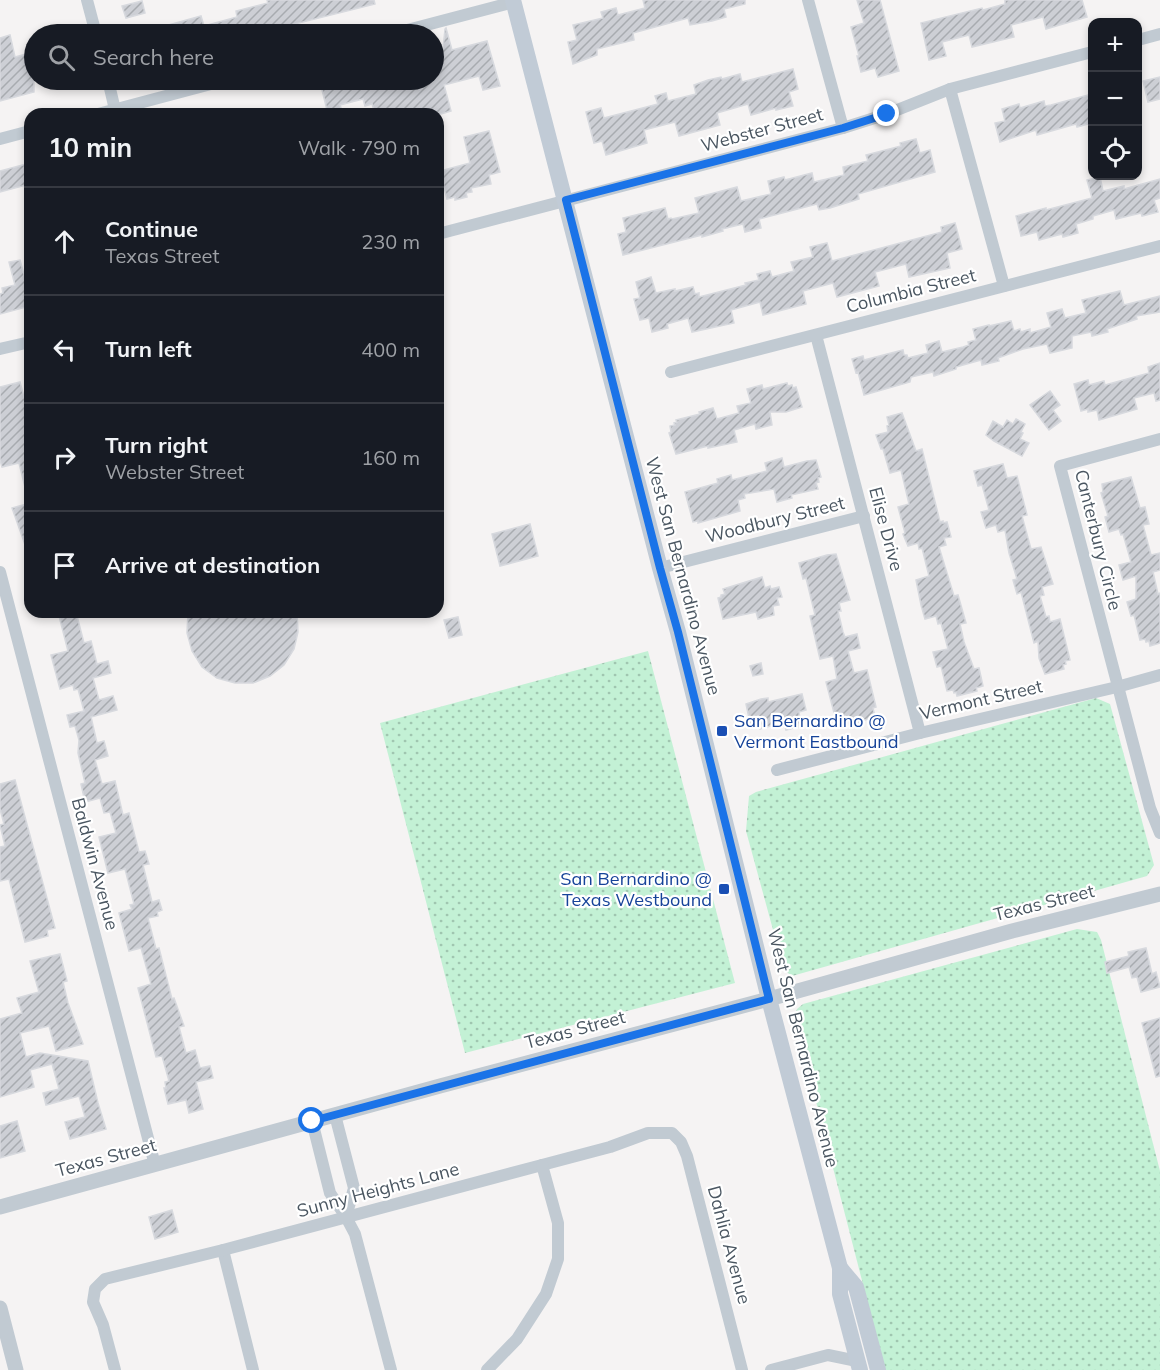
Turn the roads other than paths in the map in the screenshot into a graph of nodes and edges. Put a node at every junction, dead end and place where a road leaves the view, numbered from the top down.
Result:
1 (87, 0) edge
2 (808, 0) edge
3 (514, 1) edge
4 (93, 24) edge
5 (429, 24) edge
6 (1160, 34) edge
7 (1142, 39) edge
8 (1088, 53) edge
9 (950, 89) junction
10 (110, 90) edge
11 (192, 90) edge
12 (115, 108) edge
13 (130, 108) edge
14 (843, 128) junction
15 (24, 133) edge
16 (0, 139) edge
17 (566, 200) junction
18 (444, 232) edge
19 (1160, 246) edge
20 (1004, 286) junction
21 (816, 334) junction
22 (24, 344) edge
23 (0, 350) edge
24 (671, 372) dead end
25 (1160, 439) edge
26 (864, 516) junction
27 (660, 568) junction
28 (0, 572) edge
29 (1160, 675) edge
30 (1117, 687) junction
31 (920, 733) junction
32 (777, 770) dead end
33 (1160, 833) edge
34 (1160, 894) edge
35 (769, 999) junction
36 (335, 1115) junction
37 (312, 1121) junction
38 (672, 1133) joint
39 (155, 1165) junction
40 (542, 1165) junction
41 (0, 1207) edge
42 (346, 1217) junction
43 (223, 1250) junction
44 (840, 1268) junction
45 (0, 1308) edge
46 (862, 1367) edge
47 (16, 1370) edge
48 (115, 1370) edge
49 (253, 1370) edge
50 (391, 1370) edge
51 (486, 1370) edge
52 (742, 1370) edge
53 (771, 1370) edge
54 (841, 1370) edge
55 (878, 1370) edge

1 - 4 street
2 - 14 street
3 - 5 street
3 - 17 main road, West San Bernardino Avenue
6 - 7 street
8 - 9 street, Webster Street
9 - 14 street, Webster Street
9 - 20 street
10 - 12 street
11 - 13 street
14 - 17 street, Webster Street
15 - 16 street
17 - 18 street, Webster Street
17 - 27 main road, West San Bernardino Avenue
19 - 20 street, Columbia Street
20 - 21 street, Columbia Street
21 - 24 street, Columbia Street
21 - 26 street, Elise Drive
22 - 23 street
25 - 30 street, Canterbury Circle
26 - 27 street, Woodbury Street
26 - 31 street, Elise Drive
27 - 35 main road, West San Bernardino Avenue
28 - 39 street, Baldwin Avenue
29 - 30 street, Vermont Street
30 - 31 street, Vermont Street
30 - 33 street
31 - 32 street, Vermont Street
34 - 35 street, Texas Street
35 - 36 street, Texas Street
35 - 44 main road, West San Bernardino Avenue
36 - 37 street, Texas Street
36 - 42 street
37 - 39 street, Texas Street
37 - 42 street
38 - 40 street, Sunny Heights Lane
38 - 52 street, Dahlia Avenue
39 - 41 street, Texas Street
40 - 42 street, Sunny Heights Lane
40 - 51 street
42 - 43 street, Sunny Heights Lane
42 - 50 street
43 - 48 street, Sunny Heights Lane
43 - 49 street
44 - 46 main road, West San Bernardino Avenue
44 - 55 main road, West San Bernardino Avenue
45 - 47 street
46 - 53 street
46 - 54 street

